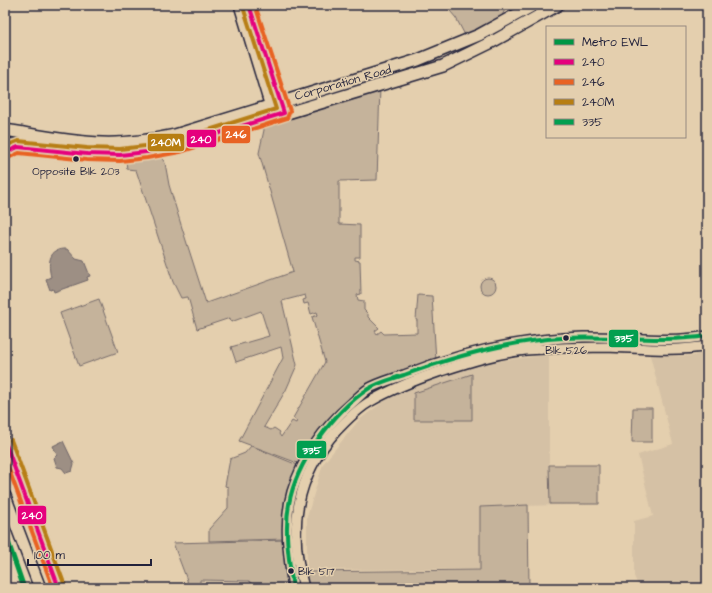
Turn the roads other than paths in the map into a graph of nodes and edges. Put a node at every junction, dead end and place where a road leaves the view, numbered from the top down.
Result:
1 (238, 5) edge
2 (249, 5) edge
3 (534, 5) edge
4 (558, 5) edge
5 (275, 103) junction
6 (279, 115) junction
7 (5, 130) edge
8 (169, 142) junction
9 (5, 144) edge
10 (18, 147) junction
11 (5, 154) edge
12 (707, 336) edge
13 (707, 346) edge
14 (5, 442) edge
15 (5, 496) edge
16 (40, 588) edge
17 (59, 588) edge
18 (293, 588) edge
19 (304, 588) edge

1 - 5 street
2 - 5 street
3 - 5 main road, Corporation Road
4 - 6 main road, Corporation Road
5 - 6 street
5 - 8 main road, Corporation Road
6 - 8 main road, Corporation Road
7 - 8 main road, Corporation Road
8 - 10 main road, Corporation Road
9 - 10 main road, Corporation Road
10 - 11 main road
12 - 18 street
13 - 19 street
14 - 17 main road
15 - 16 main road

